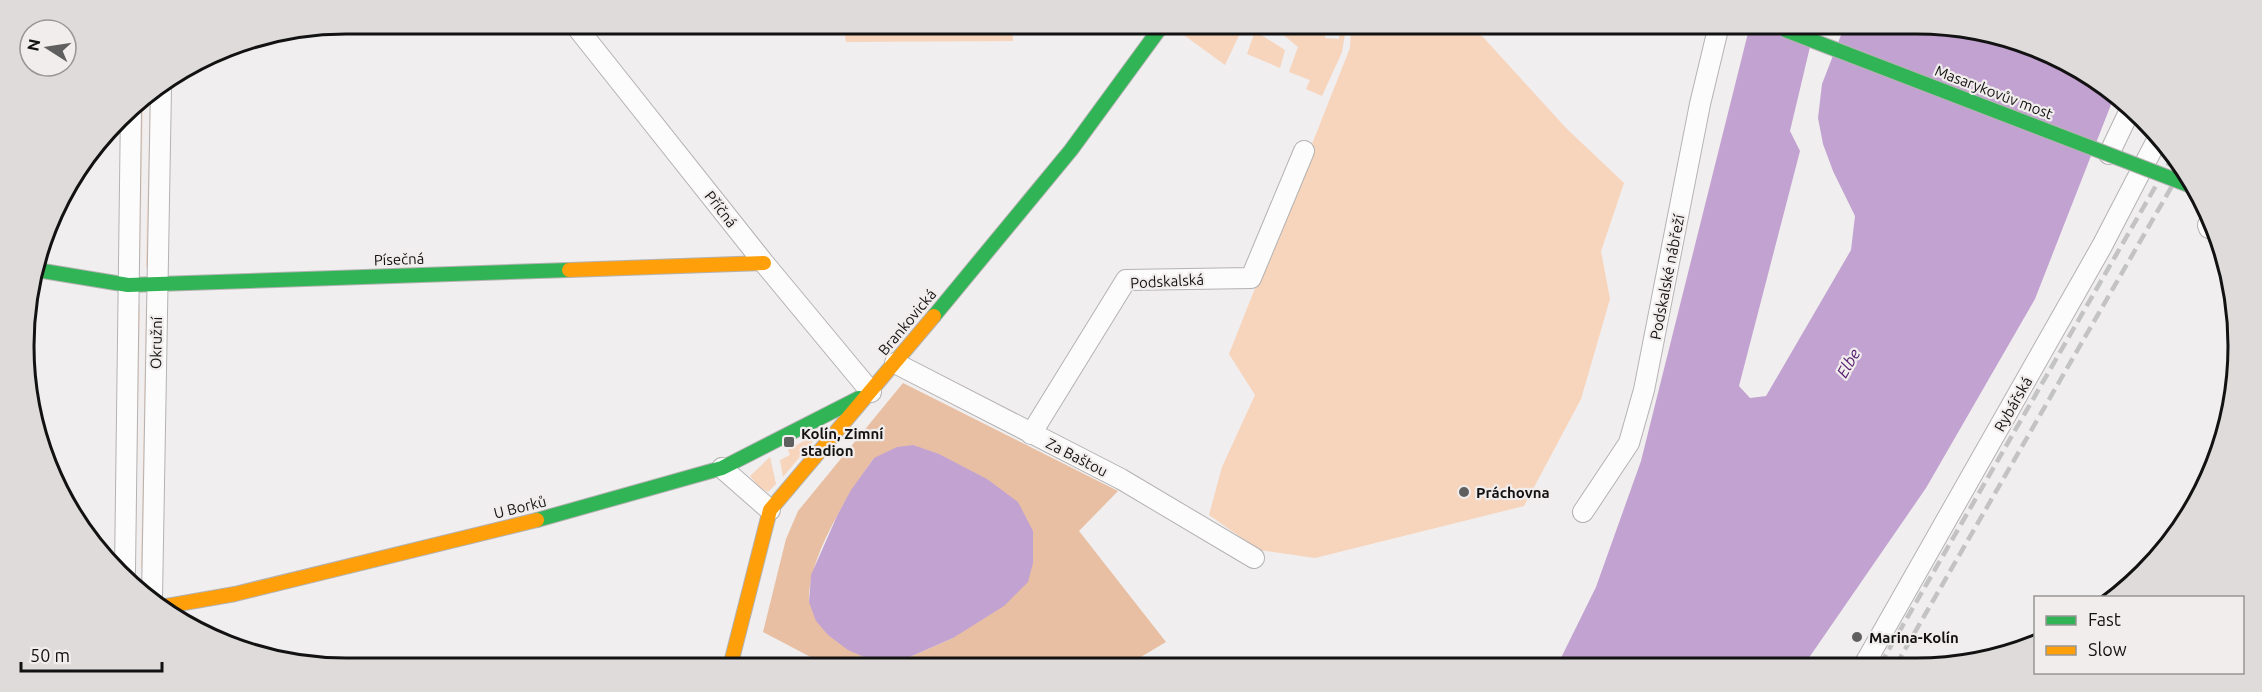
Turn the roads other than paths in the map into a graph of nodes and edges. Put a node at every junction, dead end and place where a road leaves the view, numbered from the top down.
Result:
1 (582, 34) edge
2 (1156, 34) edge
3 (1717, 34) edge
4 (1795, 34) edge
5 (161, 96) edge
6 (2126, 117) edge
7 (131, 122) edge
8 (2154, 146) edge
9 (1304, 151) dead end
10 (2109, 154) junction
11 (2181, 182) edge
12 (764, 263) junction
13 (43, 271) edge
14 (128, 285) junction
15 (158, 285) junction
16 (895, 363) junction
17 (871, 392) junction
18 (1031, 434) junction
19 (722, 468) junction
20 (770, 510) junction
21 (1583, 512) dead end
22 (1254, 558) dead end
23 (124, 564) edge
24 (152, 590) edge
25 (173, 605) edge
26 (733, 658) edge
27 (1868, 658) edge

1 - 12 street, Příčná
2 - 16 street, Brankovická
3 - 21 street, Podskalské nábřeží
4 - 10 street, Masarykovův most, bridge
5 - 15 street, Okružní
6 - 10 street
7 - 14 street, Okružní
8 - 27 street, Rybářská
9 - 18 street, Podskalská
10 - 11 street, Masarykovův most, bridge
12 - 15 street, Písečná
12 - 17 street, Příčná
13 - 14 street, Písečná
14 - 15 street, Písečná
14 - 23 street, Okružní
15 - 24 street, Okružní
16 - 17 street, Brankovická
16 - 18 street, Za Baštou
17 - 19 street, U Borků
17 - 20 street, Brankovická
18 - 22 street, Za Baštou
19 - 20 street
19 - 25 street, U Borků
20 - 26 street, Brankovická

